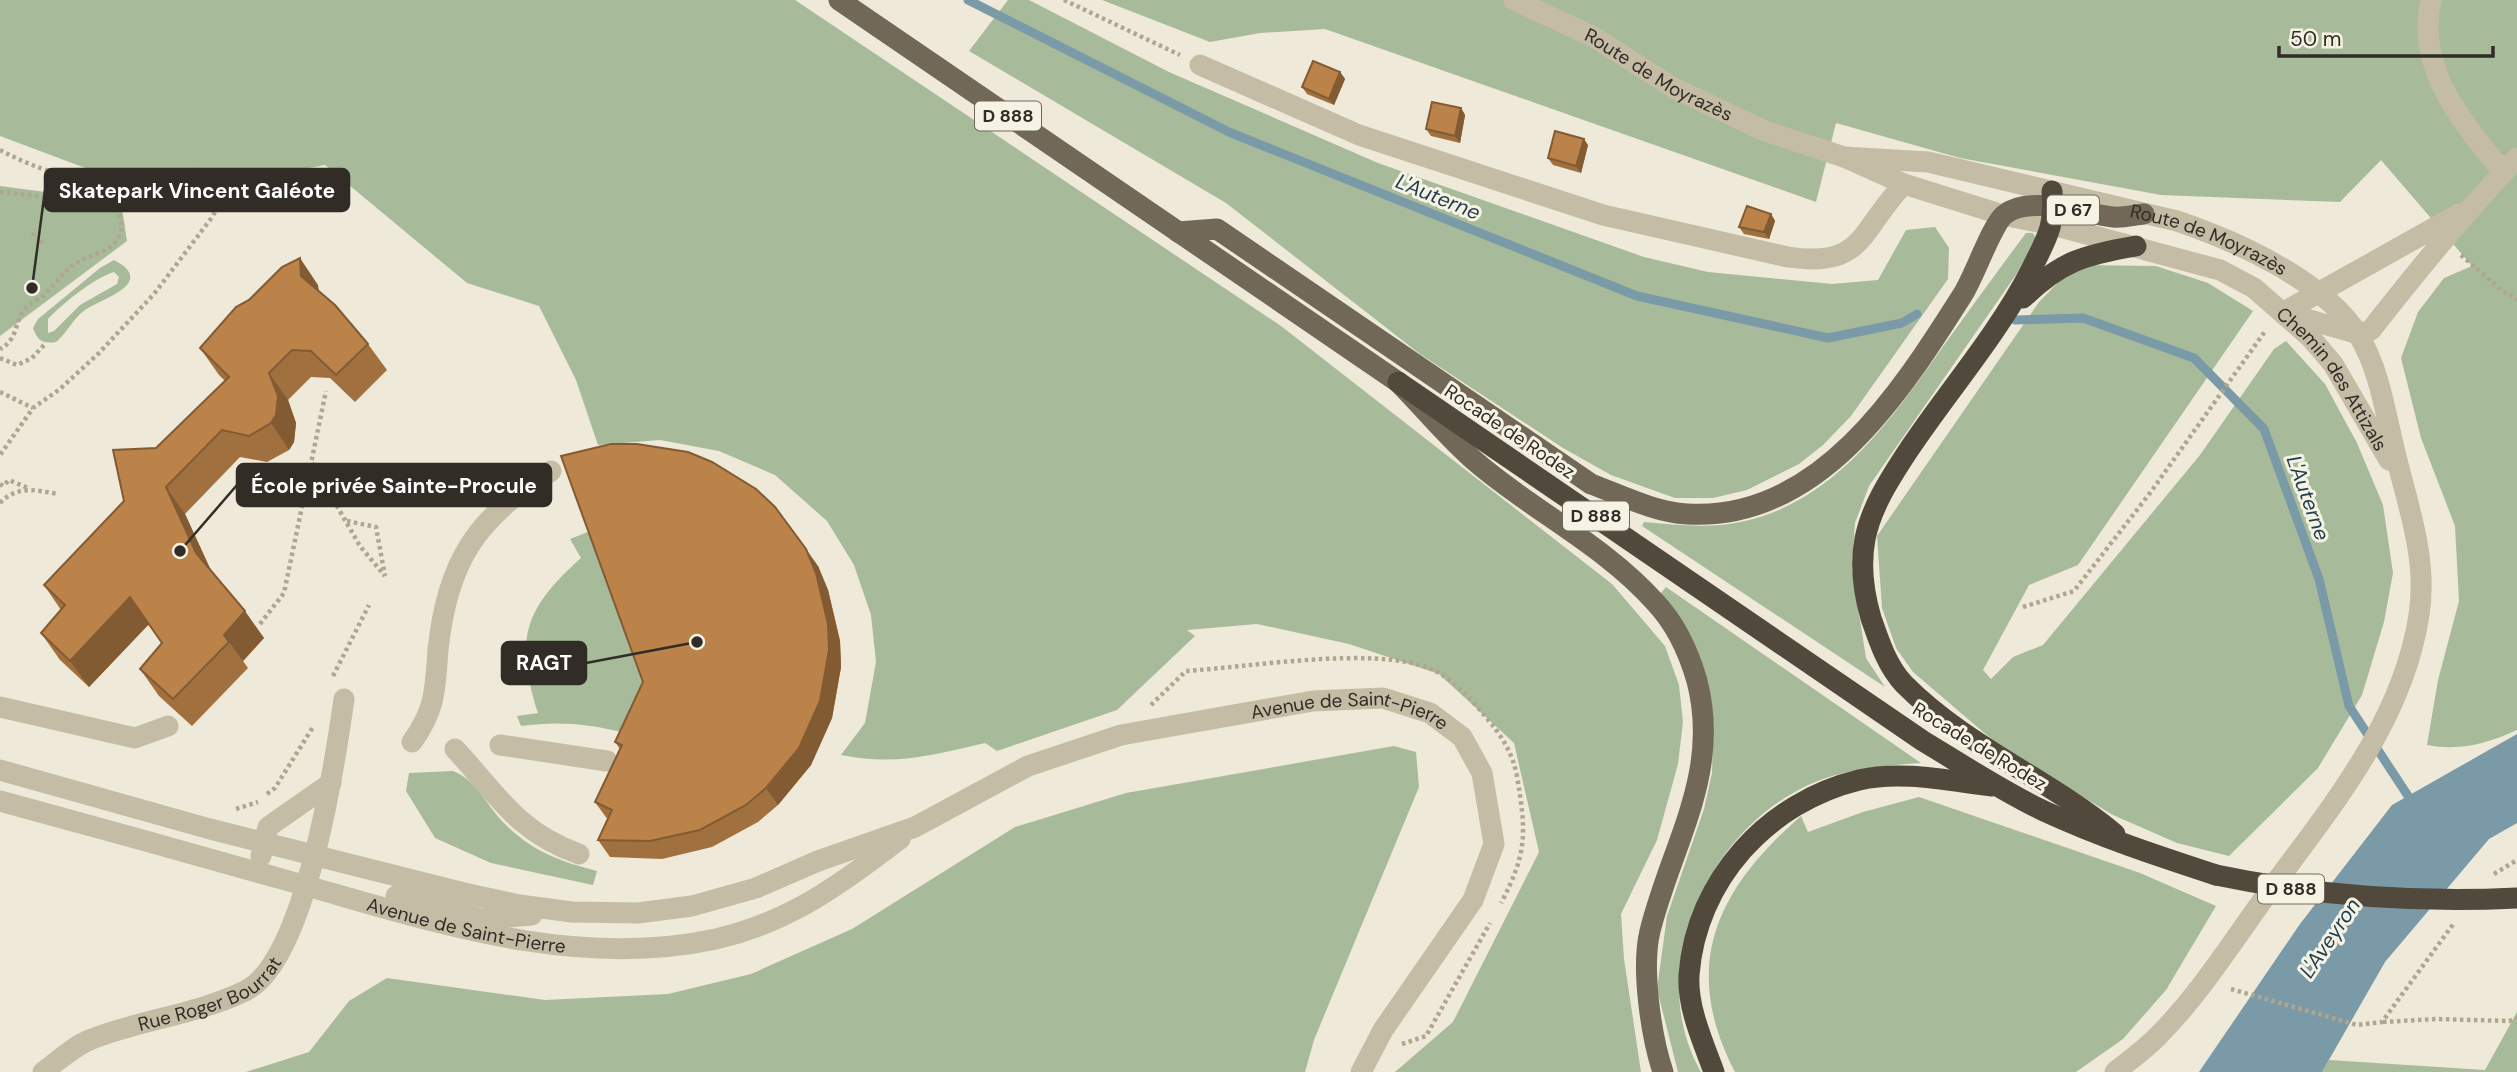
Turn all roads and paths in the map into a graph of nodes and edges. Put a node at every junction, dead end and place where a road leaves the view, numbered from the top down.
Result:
1 (839, 0) edge
2 (1064, 0) edge
3 (1514, 0) edge
4 (2431, 0) edge
5 (1200, 65) joint
6 (1, 152) edge
7 (1844, 157) junction
8 (2510, 165) edge
9 (61, 176) junction
10 (1904, 184) junction
11 (0, 192) edge
12 (60, 201) junction
13 (2053, 208) junction
14 (2466, 210) junction
15 (2144, 214) joint
16 (2003, 215) junction
17 (1178, 232) junction
18 (2447, 239) junction
19 (2136, 246) junction
20 (2319, 294) junction
21 (2517, 299) edge
22 (2011, 309) junction
23 (2284, 312) junction
24 (2358, 334) junction
25 (45, 344) dead end
26 (0, 349) edge
27 (0, 358) edge
28 (1398, 382) junction
29 (327, 391) edge
30 (0, 392) edge
31 (33, 408) junction
32 (0, 455) edge
33 (311, 461) junction
34 (551, 471) dead end
35 (2402, 483) junction
36 (0, 484) edge
37 (29, 488) junction
38 (58, 494) dead end
39 (0, 503) edge
40 (346, 521) junction
41 (369, 605) dead end
42 (2024, 607) dead end
43 (260, 624) dead end
44 (332, 678) dead end
45 (344, 699) dead end
46 (0, 707) edge
47 (317, 716) dead end
48 (168, 726) dead end
49 (1121, 735) junction
50 (412, 742) dead end
51 (500, 745) dead end
52 (455, 749) dead end
53 (607, 761) dead end
54 (0, 770) edge
55 (331, 783) junction
56 (1997, 787) junction
57 (0, 801) edge
58 (233, 810) dead end
59 (915, 827) junction
60 (2133, 849) junction
61 (579, 854) dead end
62 (260, 858) junction
63 (2517, 860) edge
64 (310, 871) junction
65 (2487, 878) dead end
66 (2517, 898) edge
67 (1499, 906) dead end
68 (2459, 913) dead end
69 (1493, 918) dead end
70 (2231, 989) dead end
71 (2517, 1017) edge
72 (2382, 1022) junction
73 (1401, 1045) dead end
74 (43, 1072) edge
75 (1361, 1072) edge
76 (1663, 1072) edge
77 (1714, 1072) edge
78 (2115, 1072) edge

1 - 17 main road, Rocade de Rodez / D 888
2 - 5 path
3 - 7 street, Route de Moyrazès / D 67
4 - 8 street
5 - 10 street
6 - 9 path
7 - 10 street, Route de Moyrazès / D 67
7 - 13 street, Route de Moyrazès / D 67
8 - 14 street
9 - 12 path
9 - 31 path
10 - 16 street, Route de Moyrazès / D 67
11 - 12 path
12 - 26 path
13 - 15 main road, D 67
13 - 16 street, Route de Moyrazès / D 67
13 - 19 street, Route de Moyrazès / D 67
13 - 22 highway
14 - 18 street
14 - 20 street
15 - 20 street, Route de Moyrazès / D 67
16 - 17 main road
17 - 28 main road, Rocade de Rodez / D 888
18 - 21 path
18 - 24 street
19 - 22 highway
19 - 23 street, Route de Moyrazès / D 67
20 - 23 street, Chemin des Attizals
20 - 24 street, Chemin des Attizals
22 - 60 highway
23 - 24 street
23 - 35 street, Chemin des Attizals / D 67
23 - 42 path
24 - 35 street, Chemin des Attizals
25 - 27 path
28 - 56 highway, Rocade de Rodez / D 888
28 - 76 main road
29 - 33 path
30 - 31 path
31 - 32 path
33 - 40 path
33 - 43 path
34 - 50 street
35 - 78 street, Chemin des Attizals / D 67
36 - 37 path
37 - 38 path
37 - 39 path
40 - 40 path
41 - 44 path
45 - 55 street, Rue Roger Bourrat
46 - 48 street
47 - 58 path
49 - 59 street, Avenue de Saint-Pierre
49 - 67 path
49 - 75 street, Avenue de Saint-Pierre
51 - 53 street
52 - 61 street
54 - 62 street, Avenue de Saint-Pierre
55 - 62 street
55 - 64 street, Rue Roger Bourrat
56 - 60 highway, Rocade de Rodez / D 888
56 - 77 highway
57 - 62 street, Avenue de Saint-Pierre
59 - 64 street, Avenue de Saint-Pierre
59 - 64 street, Avenue de Saint-Pierre
60 - 66 highway, Rocade de Rodez / D 888, bridge
62 - 64 street, Avenue de Saint-Pierre
62 - 64 street, Avenue de Saint-Pierre
63 - 65 path
64 - 74 street, Rue Roger Bourrat
68 - 72 path
69 - 73 path
70 - 72 path
71 - 72 path

